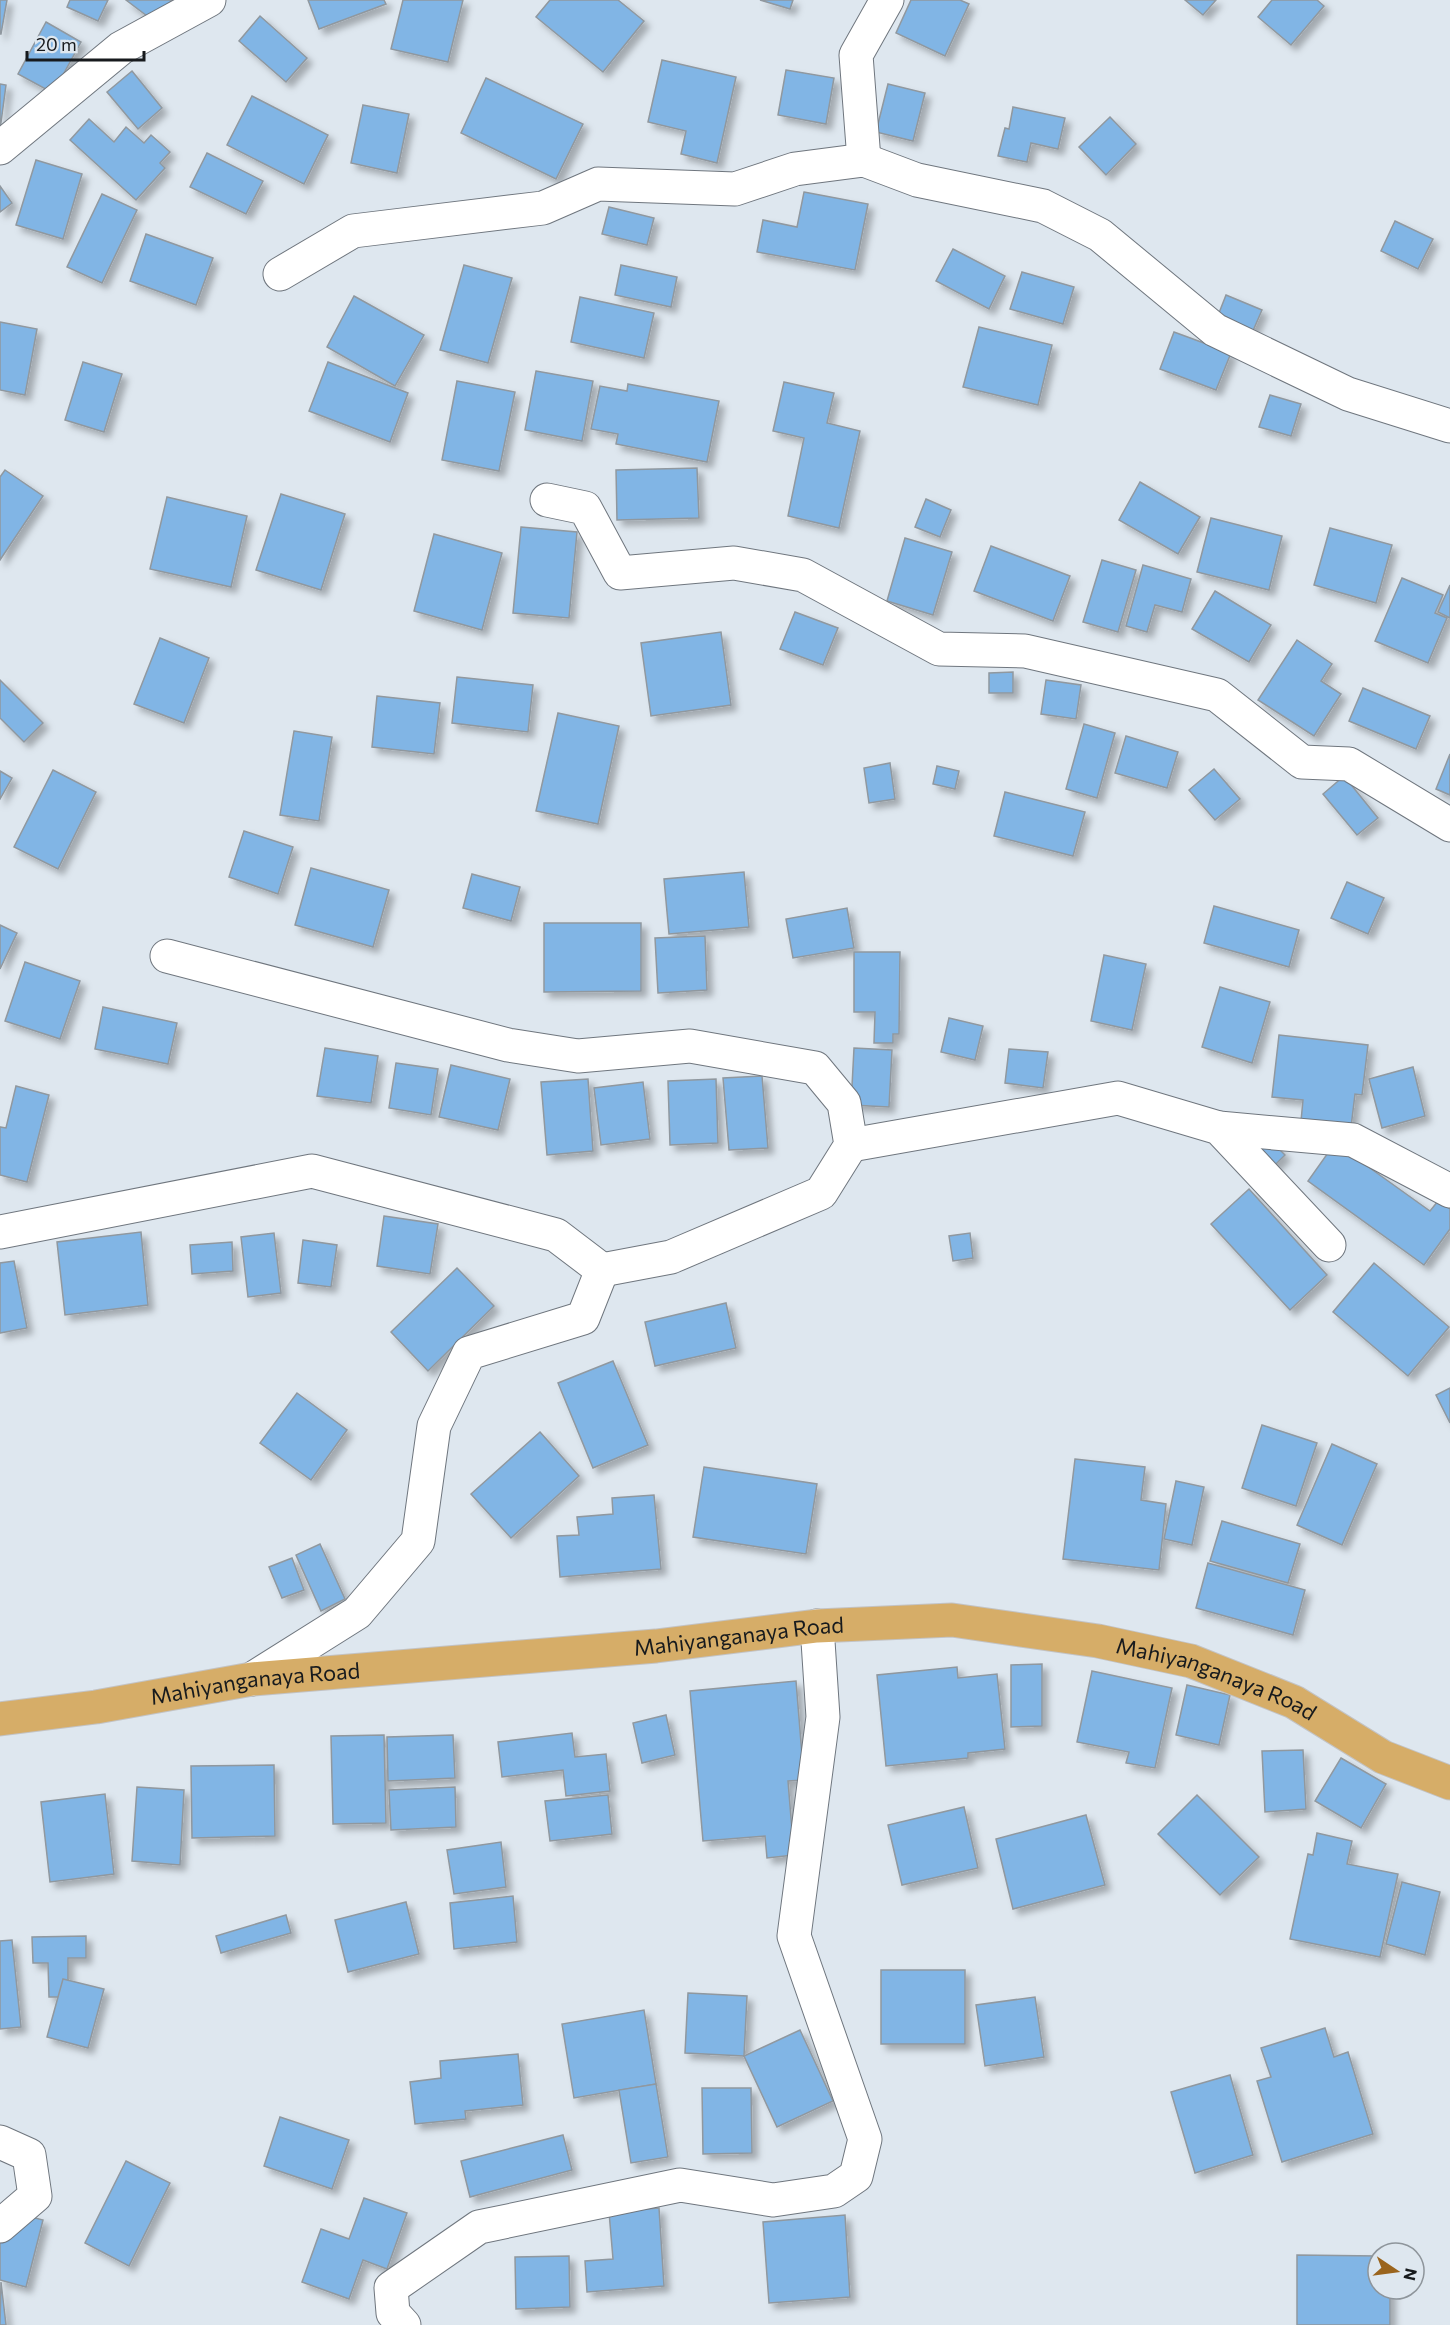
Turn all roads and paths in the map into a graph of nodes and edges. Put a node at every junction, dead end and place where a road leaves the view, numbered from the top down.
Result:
1 (209, 0) edge
2 (887, 0) edge
3 (0, 148) edge
4 (864, 160) junction
5 (280, 274) dead end
6 (1450, 426) edge
7 (548, 500) dead end
8 (1450, 825) edge
9 (167, 956) dead end
10 (1219, 1128) junction
11 (850, 1145) junction
12 (1450, 1191) edge
13 (0, 1233) edge
14 (1329, 1245) dead end
15 (602, 1270) junction
16 (817, 1626) junction
17 (252, 1678) junction
18 (0, 1719) edge
19 (1450, 1783) edge
20 (0, 2142) edge
21 (0, 2226) edge
22 (404, 2325) edge

1 - 3 street
2 - 4 street
4 - 5 street
4 - 6 street
7 - 8 street
9 - 11 street
10 - 11 street
10 - 12 street
10 - 14 street
11 - 15 street
13 - 15 street
15 - 17 street
16 - 17 main road, Mahiyanganaya Road
16 - 19 main road, Mahiyanganaya Road
16 - 22 street
17 - 18 main road, Mahiyanganaya Road
20 - 21 street

